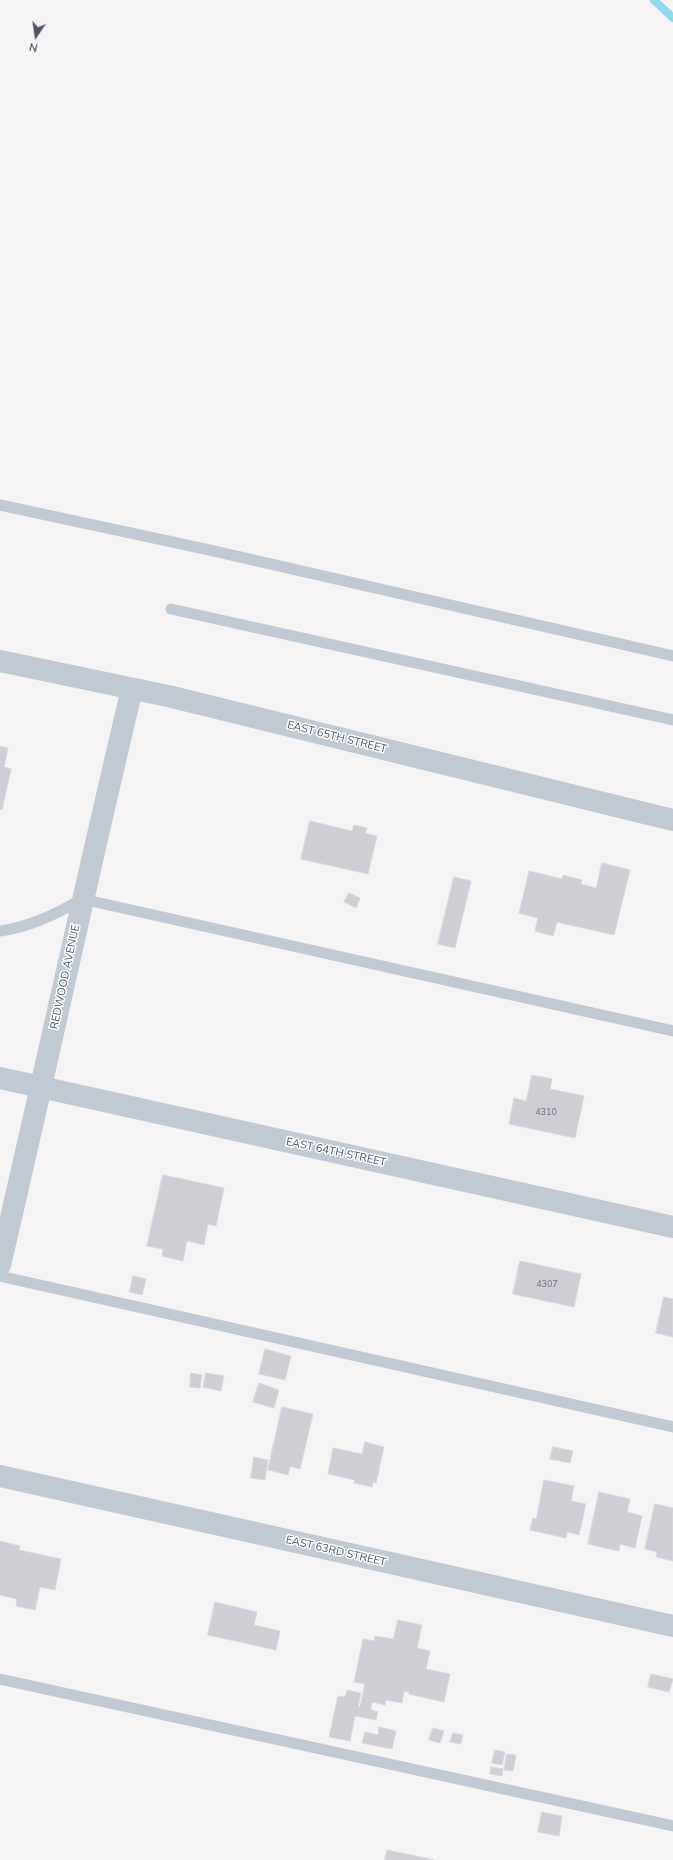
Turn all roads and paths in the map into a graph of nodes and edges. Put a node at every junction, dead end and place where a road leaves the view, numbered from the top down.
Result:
1 (0, 505) edge
2 (171, 609) dead end
3 (673, 656) edge
4 (0, 661) edge
5 (132, 689) junction
6 (673, 720) edge
7 (673, 820) edge
8 (82, 899) junction
9 (0, 931) edge
10 (673, 1031) edge
11 (0, 1078) edge
12 (42, 1088) junction
13 (673, 1227) edge
14 (0, 1265) edge
15 (0, 1276) edge
16 (673, 1427) edge
17 (0, 1476) edge
18 (673, 1626) edge
19 (0, 1679) edge
20 (673, 1826) edge

1 - 3 lane
2 - 6 lane
4 - 5 street, EAST 65TH STREET
5 - 7 street, EAST 65TH STREET
5 - 8 street, REDWOOD AVENUE
8 - 9 lane
8 - 10 lane
8 - 12 street, REDWOOD AVENUE
11 - 12 street, EAST 64TH STREET
12 - 13 street, EAST 64TH STREET
12 - 14 street, REDWOOD AVENUE
15 - 16 lane
17 - 18 street, EAST 63RD STREET
19 - 20 lane

